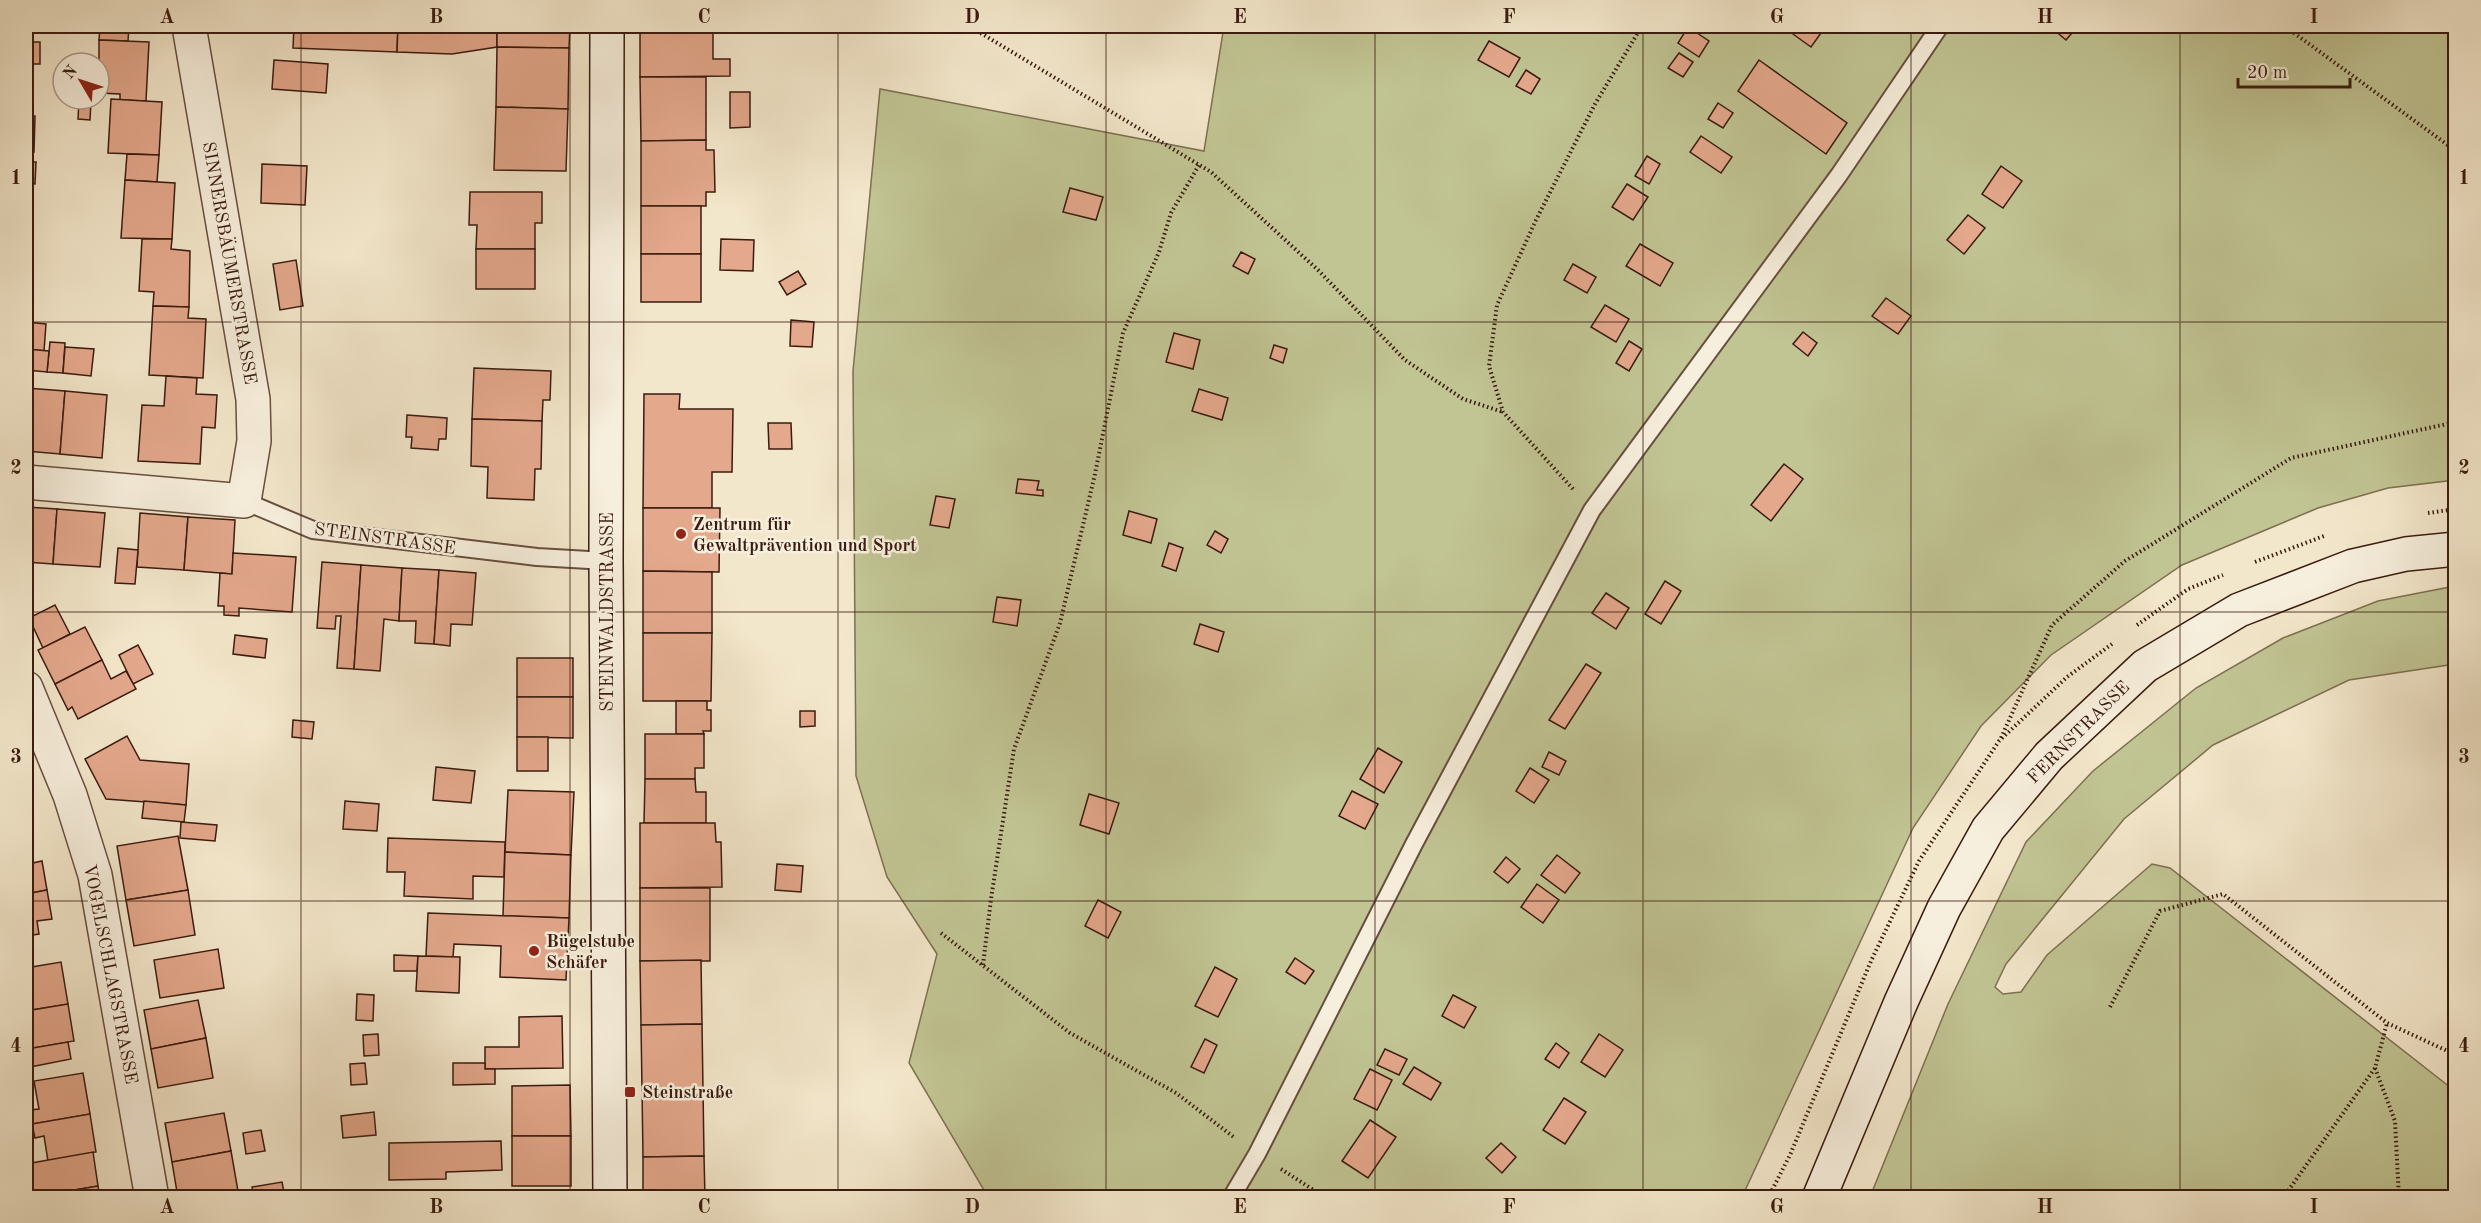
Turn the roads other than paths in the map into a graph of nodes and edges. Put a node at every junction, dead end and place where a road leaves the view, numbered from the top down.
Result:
1 (189, 26) edge
2 (607, 26) edge
3 (1941, 26) edge
4 (26, 482) edge
5 (244, 501) junction
6 (2456, 549) edge
7 (606, 561) junction
8 (26, 688) edge
9 (152, 1197) edge
10 (610, 1197) edge
11 (1231, 1197) edge
12 (1819, 1197) edge

1 - 5 street, SINNERSBÄUMERSTRASSE
2 - 7 street, STEINWALDSTRASSE
3 - 11 lane
4 - 5 street, STEINSTRASSE
5 - 7 lane, STEINSTRASSE
6 - 12 street, FERNSTRASSE
7 - 10 street, STEINWALDSTRASSE
8 - 9 street, VOGELSCHLAGSTRASSE

